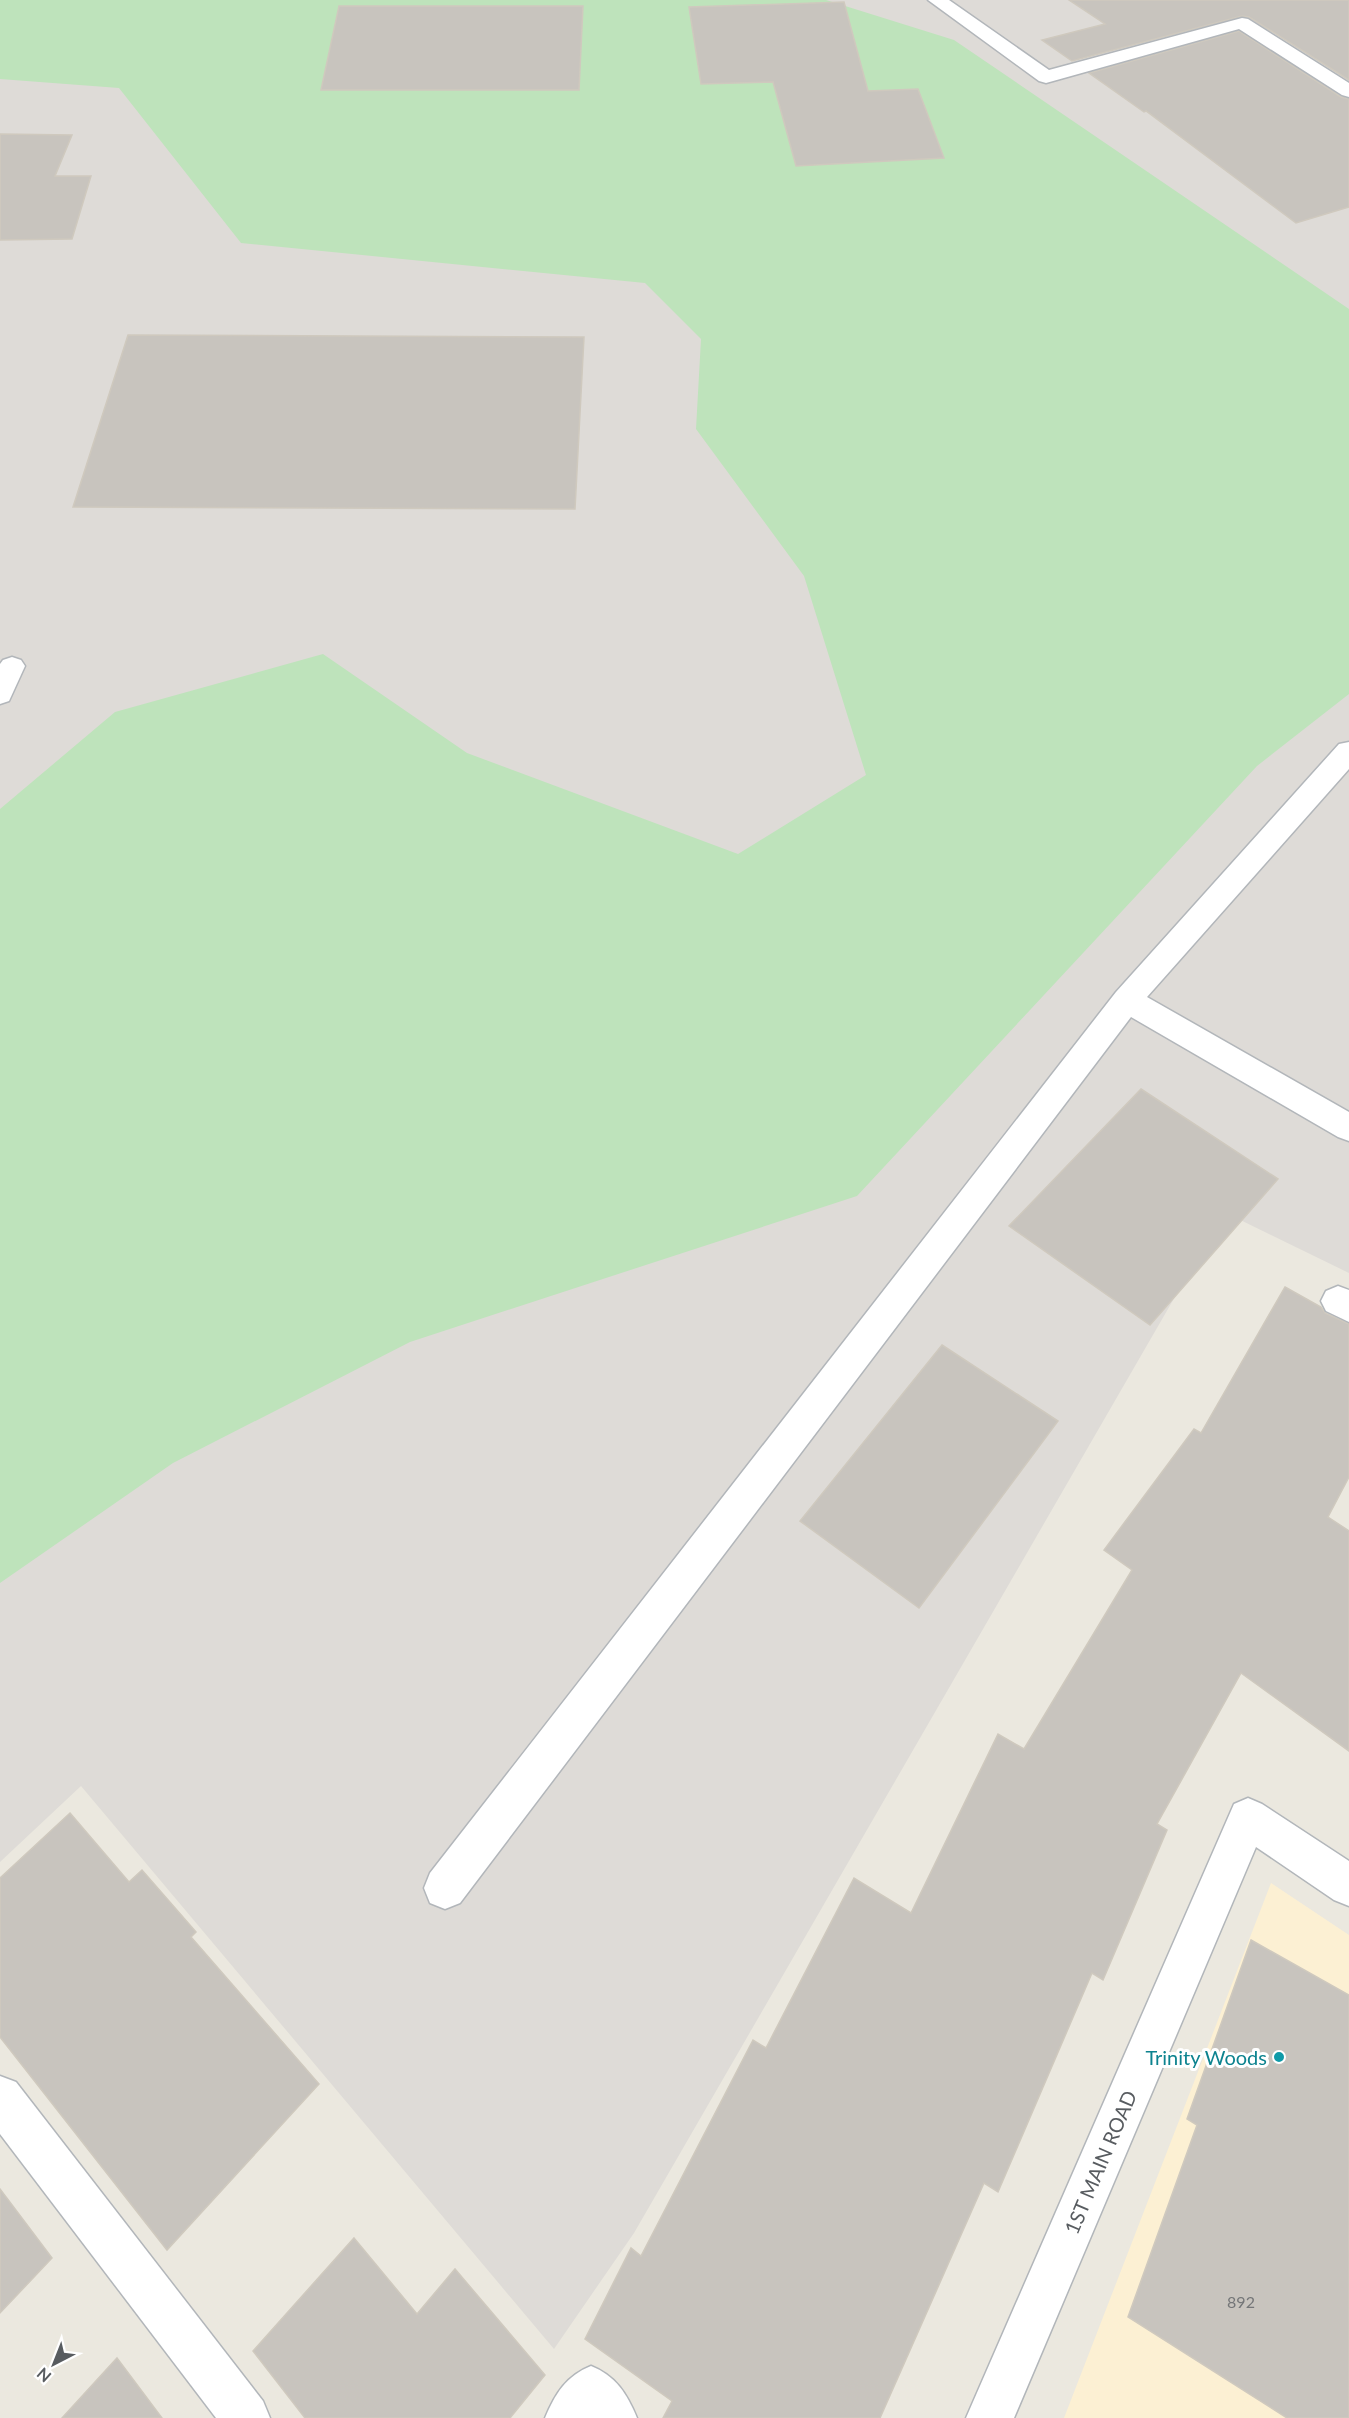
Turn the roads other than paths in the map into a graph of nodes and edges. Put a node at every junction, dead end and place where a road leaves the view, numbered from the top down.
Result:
1 (937, 0) edge
2 (1349, 91) edge
3 (12, 666) dead end
4 (0, 695) edge
5 (1349, 751) edge
6 (1127, 1000) junction
7 (1349, 1128) edge
8 (1349, 1885) edge
9 (445, 1888) dead end
10 (0, 2098) edge
11 (246, 2418) edge
12 (569, 2418) edge
13 (613, 2418) edge
14 (990, 2418) edge

1 - 2 street
3 - 4 street
5 - 6 street
6 - 7 street
6 - 9 street
8 - 14 street, 1ST MAIN ROAD
10 - 11 street
12 - 13 street

